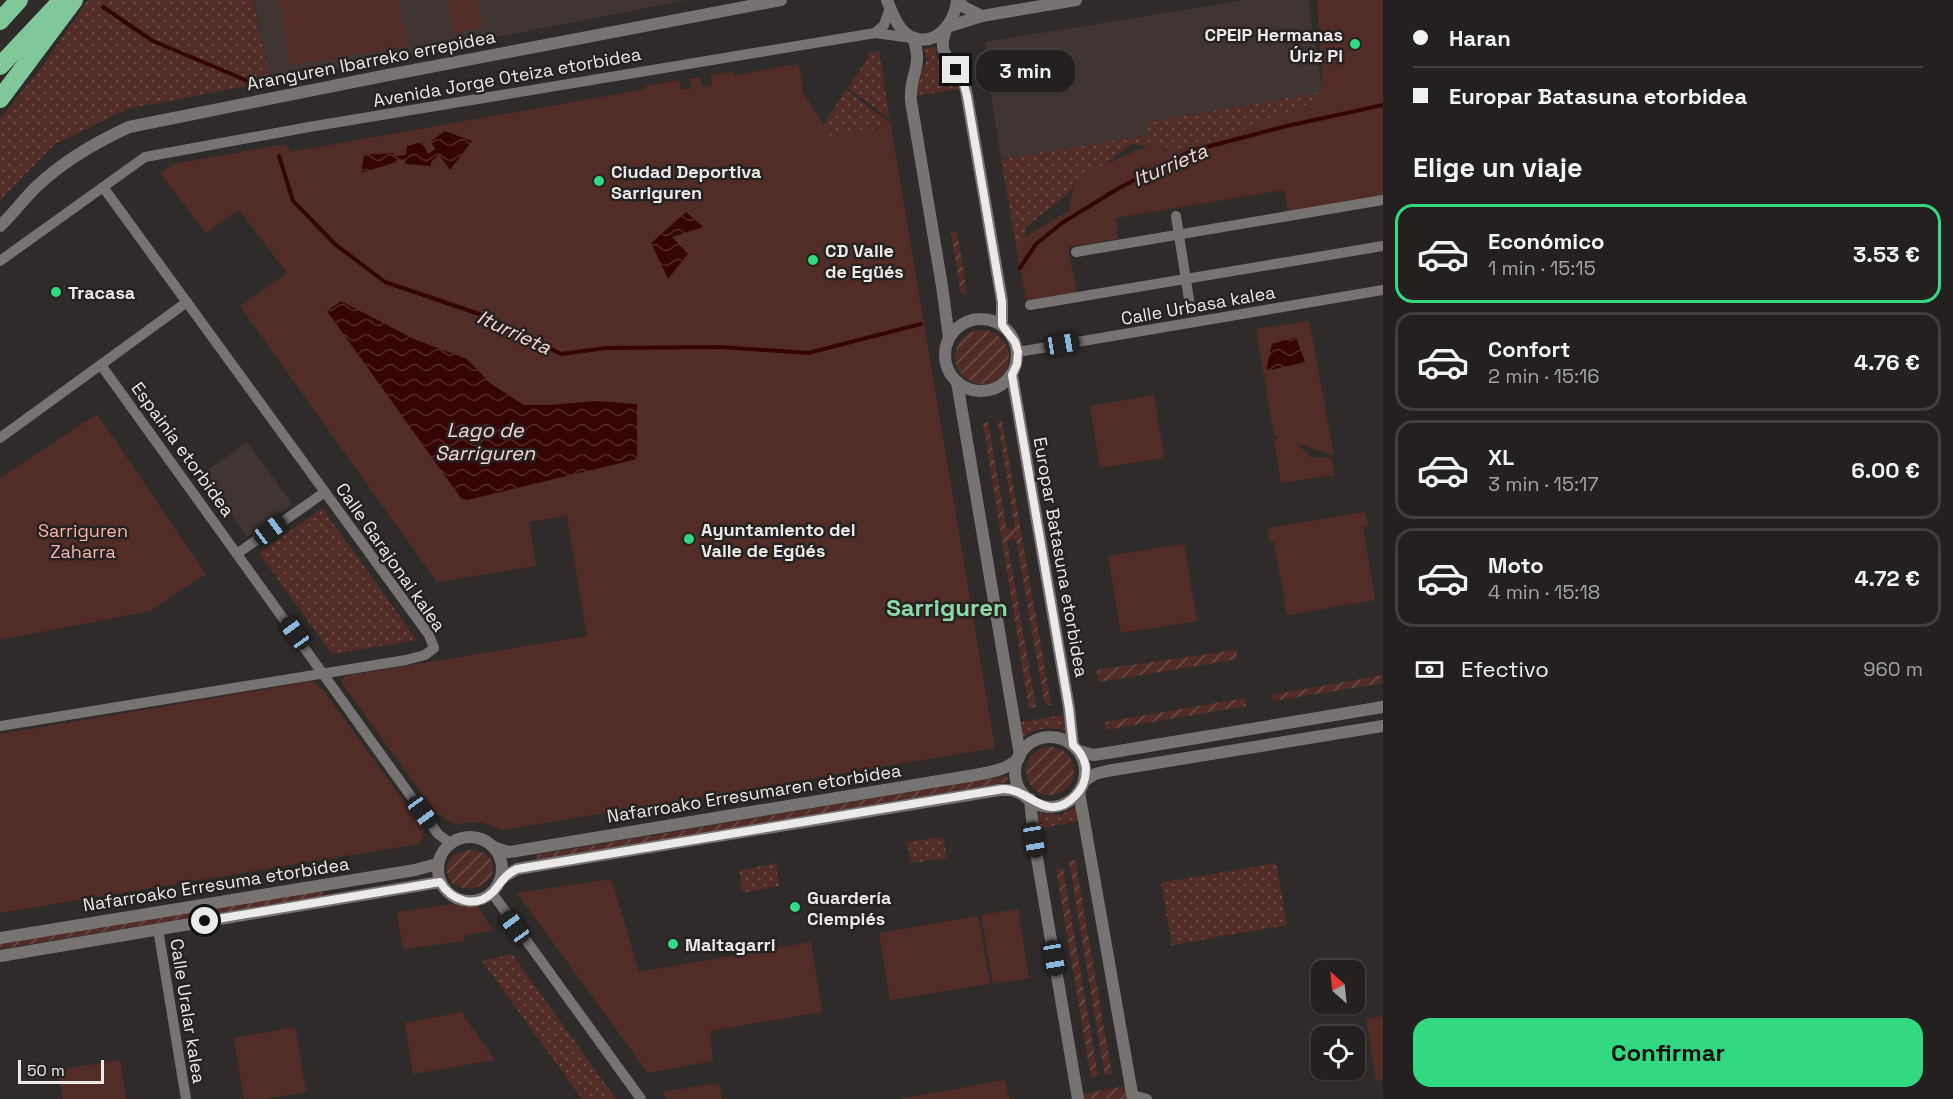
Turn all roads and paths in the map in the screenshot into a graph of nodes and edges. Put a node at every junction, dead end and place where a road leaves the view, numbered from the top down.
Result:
1 (19, 0) edge
2 (51, 0) edge
3 (62, 0) edge
4 (75, 0) edge
5 (781, 0) edge
6 (959, 0) edge
7 (1076, 0) edge
8 (889, 4) edge
9 (982, 16) junction
10 (0, 21) edge
11 (947, 27) junction
12 (875, 33) junction
13 (913, 38) junction
14 (0, 57) edge
15 (0, 66) edge
16 (0, 99) edge
17 (103, 187) junction
18 (1383, 200) edge
19 (1176, 216) dead end
20 (0, 226) edge
21 (1179, 235) junction
22 (1383, 246) edge
23 (1076, 252) dead end
24 (0, 261) edge
25 (1187, 279) junction
26 (1383, 290) edge
27 (187, 302) junction
28 (1030, 305) dead end
29 (1190, 306) dead end
30 (1002, 325) junction
31 (949, 338) junction
32 (1018, 352) junction
33 (101, 365) junction
34 (1012, 375) junction
35 (957, 382) junction
36 (0, 438) edge
37 (325, 492) junction
38 (238, 554) junction
39 (324, 673) junction
40 (1383, 707) edge
41 (0, 726) edge
42 (1383, 726) edge
43 (1076, 748) junction
44 (1019, 756) junction
45 (1082, 787) junction
46 (1027, 797) junction
47 (450, 843) junction
48 (493, 846) junction
49 (437, 864) junction
50 (440, 882) junction
51 (499, 882) junction
52 (492, 893) junction
53 (158, 929) junction
54 (0, 938) edge
55 (0, 956) edge
56 (1133, 1097) edge
57 (186, 1099) edge
58 (641, 1099) edge
59 (1078, 1099) edge
60 (1147, 1099) edge

1 - 10 highway
2 - 14 highway
3 - 15 highway
4 - 16 highway
5 - 20 street, Aranguren Ibarreko errepidea
6 - 9 street
6 - 11 street
7 - 9 street
8 - 12 street
8 - 13 street
9 - 11 street
11 - 13 street
11 - 30 street
12 - 13 street, Avenida Jorge Oteiza etorbidea
12 - 17 street, Avenida Jorge Oteiza etorbidea
13 - 31 street
17 - 24 street
17 - 27 street, Calle Garajonai kalea
18 - 21 street
19 - 21 street, Calle Urbasa kalea
21 - 23 street
21 - 25 street, Calle Urbasa kalea
22 - 25 street, Calle Urbasa kalea
25 - 28 street, Calle Urbasa kalea
25 - 29 street, Calle Urbasa kalea
26 - 32 street, Calle Urbasa kalea
27 - 33 street
27 - 37 street, Calle Garajonai kalea
30 - 31 street
30 - 32 street
31 - 35 street
32 - 34 street
33 - 36 street
33 - 38 street, Espainia etorbidea
34 - 35 street
34 - 43 street, Europar Batasuna etorbidea
35 - 44 street
37 - 38 street
37 - 39 street, Calle Garajonai kalea
38 - 39 street, Espainia etorbidea
39 - 41 street, Calle Garajonai kalea
39 - 47 street, Espainia etorbidea
40 - 43 street, Nafarroako Erresumaren etorbidea
42 - 45 street, Nafarroako Erresumaren etorbidea
43 - 44 street, Nafarroako Erresumaren etorbidea
43 - 45 street
44 - 46 street
44 - 48 street, Nafarroako Erresumaren etorbidea
45 - 46 street, Nafarroako Erresumaren etorbidea
45 - 56 street
46 - 51 street, Nafarroako Erresumaren etorbidea
46 - 59 street
47 - 48 street
47 - 49 street
48 - 51 street
49 - 50 street
49 - 54 street, Nafarroako Erresuma etorbidea
50 - 52 street
50 - 53 street, Nafarroako Erresuma etorbidea
51 - 52 street
52 - 58 street
53 - 55 street, Nafarroako Erresuma etorbidea
53 - 57 street, Calle Uralar kalea
56 - 60 street

